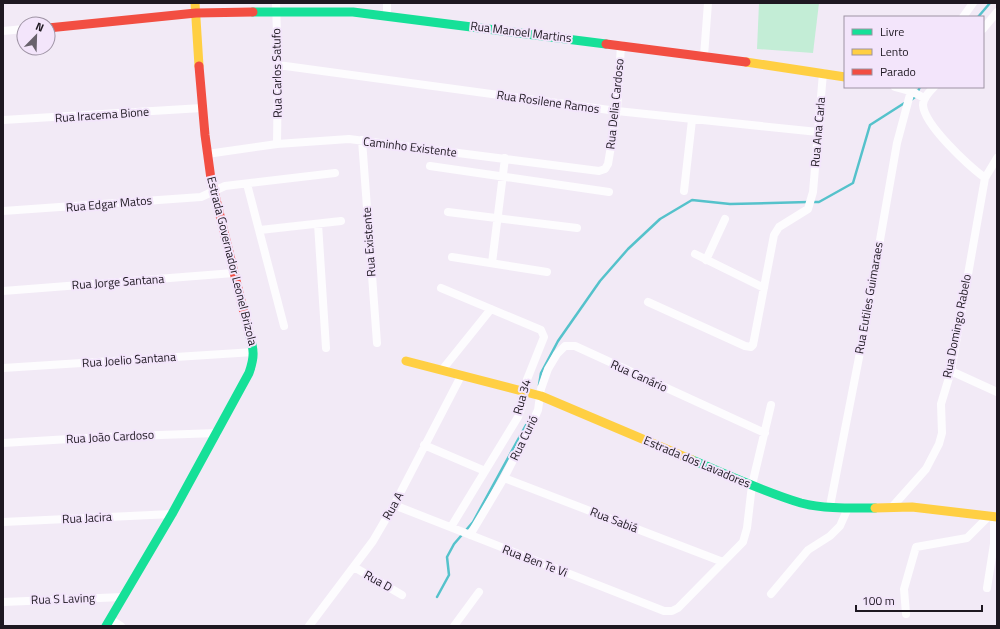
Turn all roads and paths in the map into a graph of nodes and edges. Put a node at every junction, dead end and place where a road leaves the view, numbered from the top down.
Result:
1 (195, 3) edge
2 (387, 3) edge
3 (708, 3) edge
4 (973, 3) edge
5 (275, 7) edge
6 (997, 12) edge
7 (196, 13) junction
8 (387, 15) junction
9 (963, 16) edge
10 (56, 27) edge
11 (984, 28) edge
12 (16, 29) edge
13 (3, 30) edge
14 (621, 45) junction
15 (704, 56) junction
16 (278, 65) junction
17 (823, 73) junction
18 (844, 77) edge
19 (897, 88) edge
20 (933, 88) edge
21 (911, 92) edge
22 (923, 98) junction
23 (202, 108) junction
24 (617, 111) junction
25 (3, 120) edge
26 (692, 120) junction
27 (818, 132) junction
28 (362, 140) junction
29 (277, 144) junction
30 (207, 154) junction
31 (505, 158) junction
32 (997, 158) edge
33 (608, 164) joint
34 (430, 166) dead end
35 (335, 173) dead end
36 (502, 177) junction
37 (985, 178) junction
38 (247, 184) junction
39 (214, 190) junction
40 (684, 191) dead end
41 (609, 192) dead end
42 (3, 211) edge
43 (448, 212) dead end
44 (498, 218) junction
45 (725, 219) dead end
46 (341, 221) dead end
47 (318, 224) junction
48 (577, 228) dead end
49 (260, 230) junction
50 (695, 254) dead end
51 (452, 257) dead end
52 (706, 260) junction
53 (492, 263) junction
54 (547, 272) dead end
55 (234, 273) junction
56 (441, 288) dead end
57 (764, 288) junction
58 (3, 291) edge
59 (648, 302) dead end
60 (491, 310) junction
61 (284, 326) dead end
62 (376, 343) dead end
63 (326, 348) dead end
64 (254, 352) junction
65 (406, 361) dead end
66 (3, 368) edge
67 (442, 370) junction
68 (951, 371) junction
69 (461, 376) junction
70 (525, 392) junction
71 (997, 392) edge
72 (539, 396) junction
73 (771, 405) dead end
74 (217, 433) junction
75 (765, 433) junction
76 (3, 443) edge
77 (424, 445) junction
78 (485, 471) junction
79 (504, 478) junction
80 (752, 485) junction
81 (394, 505) junction
82 (830, 506) junction
83 (892, 506) junction
84 (848, 508) junction
85 (172, 514) junction
86 (993, 517) edge
87 (3, 522) edge
88 (454, 528) junction
89 (468, 535) junction
90 (723, 562) junction
91 (354, 567) junction
92 (987, 588) dead end
93 (479, 592) dead end
94 (771, 594) dead end
95 (402, 595) dead end
96 (123, 597) junction
97 (3, 602) edge
98 (906, 614) dead end
99 (108, 622) edge
100 (121, 626) edge
101 (309, 626) edge
102 (454, 626) edge

1 - 7 street, Estrada Governador Leonel Brizola
2 - 8 street
3 - 15 street
4 - 9 street
5 - 7 street, Rua Manoel Martins
5 - 8 street, Rua Manoel Martins
5 - 16 street, Rua Carlos Satufo
6 - 11 street
7 - 10 street, Rua Manoel Martins
7 - 23 street, Estrada Governador Leonel Brizola
8 - 14 street, Rua Manoel Martins
12 - 13 street
14 - 15 street, Rua Manoel Martins
14 - 24 street, Rua Delia Cardoso
15 - 17 street, Rua Manoel Martins
16 - 24 street, Rua Rosilene Ramos
16 - 29 street, Rua Carlos Satufo
17 - 18 street, Rua Manoel Martins
17 - 27 street, Rua Ana Carla
19 - 21 street
20 - 22 street
21 - 22 street
21 - 82 street, Rua Eutiles Guimaraes
22 - 37 street
23 - 25 street, Rua Iracema Bione
23 - 30 street, Estrada Governador Leonel Brizola
24 - 26 street, Rua Rosilene Ramos
24 - 33 street, Rua Delia Cardoso
26 - 27 street, Rua Rosilene Ramos
26 - 40 street
27 - 57 street, Rua Ana Carla
28 - 29 street, Caminho Existente
28 - 31 street, Caminho Existente
28 - 62 street, Rua Existente
29 - 30 street, Caminho Existente
30 - 39 street, Estrada Governador Leonel Brizola
31 - 33 street, Caminho Existente
31 - 36 street
32 - 37 street, Rua Domingo Rabelo
34 - 36 street
35 - 38 street, Rua Edgar Matos
36 - 41 street
36 - 44 street
37 - 68 street, Rua Domingo Rabelo
38 - 39 street, Rua Edgar Matos
38 - 49 street
39 - 42 street, Rua Edgar Matos
39 - 55 street, Estrada Governador Leonel Brizola
43 - 44 street
44 - 48 street
44 - 53 street
45 - 52 street
46 - 47 street
47 - 49 street
47 - 63 street
49 - 61 street
50 - 52 street
51 - 53 street
52 - 57 street
53 - 54 street
55 - 58 street, Rua Jorge Santana
55 - 64 street, Estrada Governador Leonel Brizola
56 - 60 street, Rua 34
57 - 59 street, Rua Ana Carla
60 - 67 street
60 - 70 street, Rua 34
64 - 66 street, Rua Joelio Santana
64 - 74 street, Estrada Governador Leonel Brizola
65 - 67 street, Estrada dos Lavadores
67 - 69 street, Estrada dos Lavadores
68 - 71 street
68 - 83 street, Rua Domingo Rabelo
69 - 70 street, Estrada dos Lavadores
69 - 77 street, Rua A
70 - 72 street, Estrada dos Lavadores
70 - 78 street, Rua 34
72 - 75 street, Rua Canário
72 - 79 street, Rua Curió
72 - 80 street, Estrada dos Lavadores
73 - 75 street
74 - 76 street, Rua João Cardoso
74 - 85 street, Estrada Governador Leonel Brizola
75 - 80 street
77 - 78 street
77 - 81 street, Rua A
78 - 88 street, Rua 34
79 - 89 street
79 - 90 street, Rua Sabiá
80 - 82 street, Estrada dos Lavadores
80 - 90 street
81 - 88 street, Rua Ben Te Vi
81 - 91 street, Rua A
82 - 84 street, Estrada dos Lavadores
83 - 84 street, Estrada dos Lavadores
83 - 86 street, Estrada dos Lavadores
84 - 94 street
85 - 87 street, Rua Jacira
85 - 96 street, Estrada Governador Leonel Brizola
86 - 92 street
86 - 98 street
88 - 89 street, Rua Ben Te Vi
89 - 90 street, Rua Ben Te Vi
91 - 95 street, Rua D
91 - 101 street, Rua A
93 - 102 street
96 - 97 street, Rua S Laving
96 - 99 street, Estrada Governador Leonel Brizola
99 - 100 street

